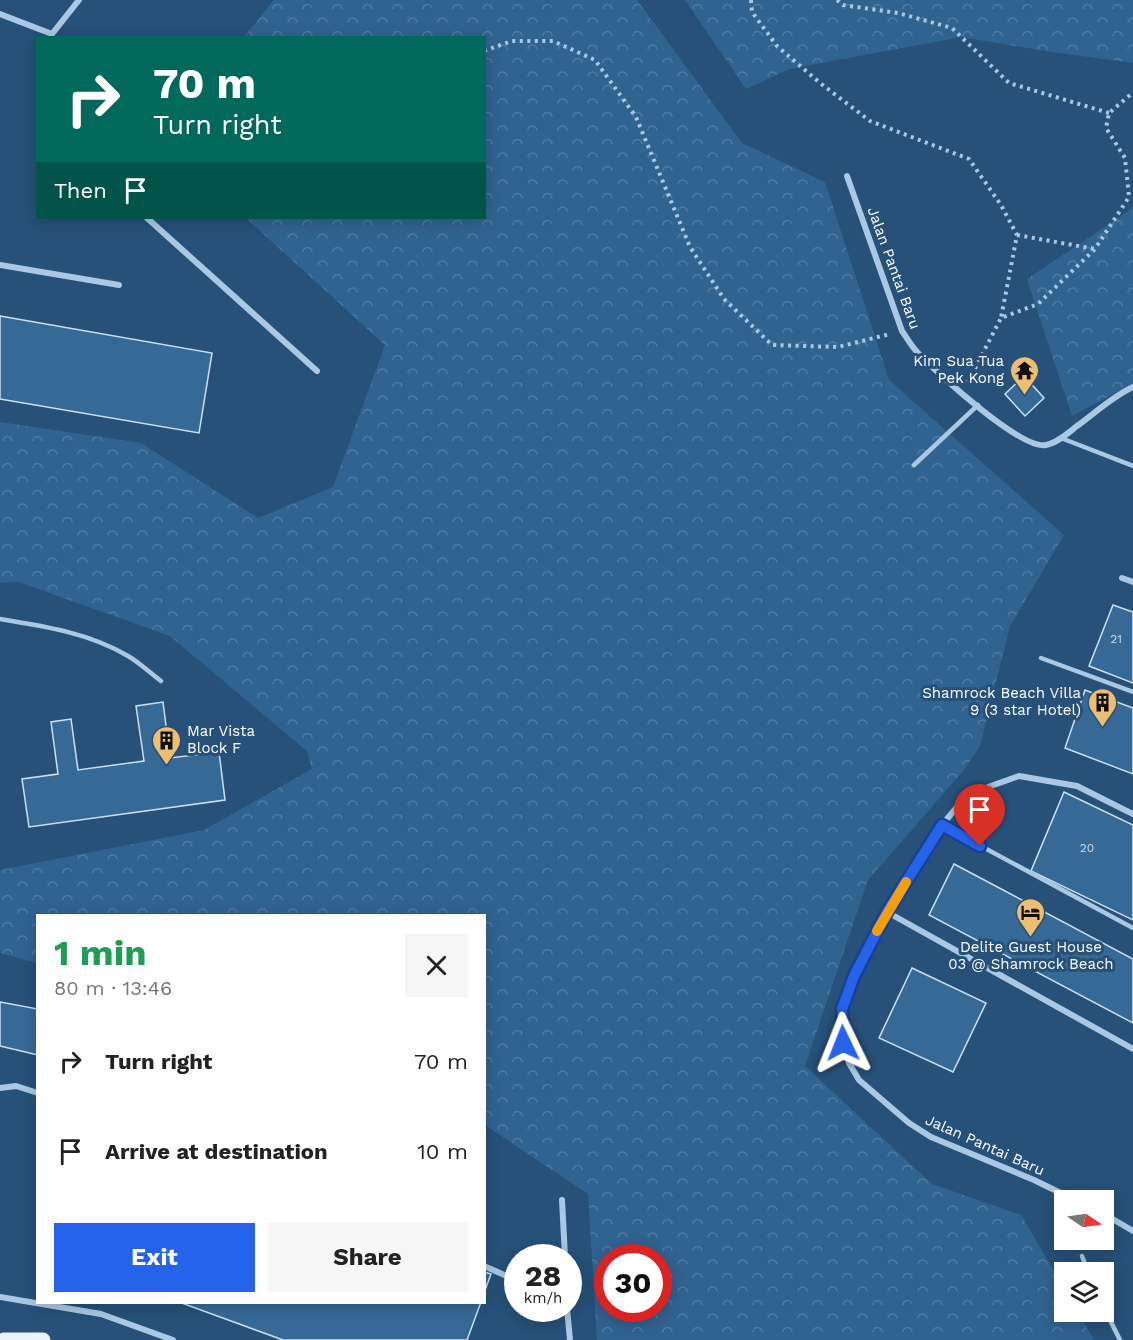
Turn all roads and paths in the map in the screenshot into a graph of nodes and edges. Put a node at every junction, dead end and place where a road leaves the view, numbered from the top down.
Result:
1 (78, 0) edge
2 (751, 0) edge
3 (837, 0) edge
4 (0, 14) edge
5 (52, 36) edge
6 (486, 50) edge
7 (1133, 95) edge
8 (1109, 112) junction
9 (847, 176) dead end
10 (148, 219) edge
11 (1017, 235) junction
12 (1095, 249) junction
13 (0, 265) edge
14 (119, 285) dead end
15 (1001, 318) junction
16 (902, 331) junction
17 (316, 371) dead end
18 (1133, 387) edge
19 (962, 393) junction
20 (978, 405) junction
21 (1061, 438) junction
22 (914, 465) dead end
23 (1133, 466) edge
24 (1122, 578) dead end
25 (1133, 582) edge
26 (0, 619) edge
27 (1041, 658) dead end
28 (161, 681) dead end
29 (1133, 692) edge
30 (1133, 814) edge
31 (942, 825) junction
32 (887, 912) junction
33 (1133, 928) edge
34 (1133, 1048) edge
35 (0, 1088) edge
36 (36, 1092) edge
37 (1054, 1190) edge
38 (562, 1200) dead end
39 (1114, 1220) edge
40 (1133, 1231) edge
41 (564, 1244) edge
42 (1082, 1256) dead end
43 (1084, 1262) edge
44 (486, 1267) edge
45 (504, 1275) edge
46 (0, 1297) edge
47 (36, 1303) edge
48 (42, 1304) edge
49 (568, 1322) edge
50 (1111, 1322) edge
51 (4, 1340) edge
52 (43, 1340) edge
53 (173, 1340) edge
54 (570, 1340) edge
55 (1120, 1340) edge

1 - 5 street
2 - 11 path
3 - 8 path
4 - 5 street
6 - 16 path
7 - 8 path
8 - 12 path
9 - 16 street, Jalan Pantai Baru
10 - 17 street
11 - 12 path
11 - 15 path
12 - 15 path
13 - 14 street
15 - 19 path
16 - 19 street, Jalan Pantai Baru
18 - 21 street, Jalan Pantai Baru
19 - 20 street, Jalan Pantai Baru
20 - 21 street, Jalan Pantai Baru
20 - 22 lane
21 - 23 lane
24 - 25 street
26 - 28 lane
27 - 29 lane
30 - 31 street, Jalan Pantai Baru
31 - 32 street, Jalan Pantai Baru
31 - 33 lane
32 - 34 street
32 - 37 street, Jalan Pantai Baru
35 - 36 street
38 - 41 street
39 - 40 street
42 - 43 lane
44 - 45 street
46 - 47 street
48 - 53 street
49 - 54 street
50 - 55 lane
51 - 52 main road

